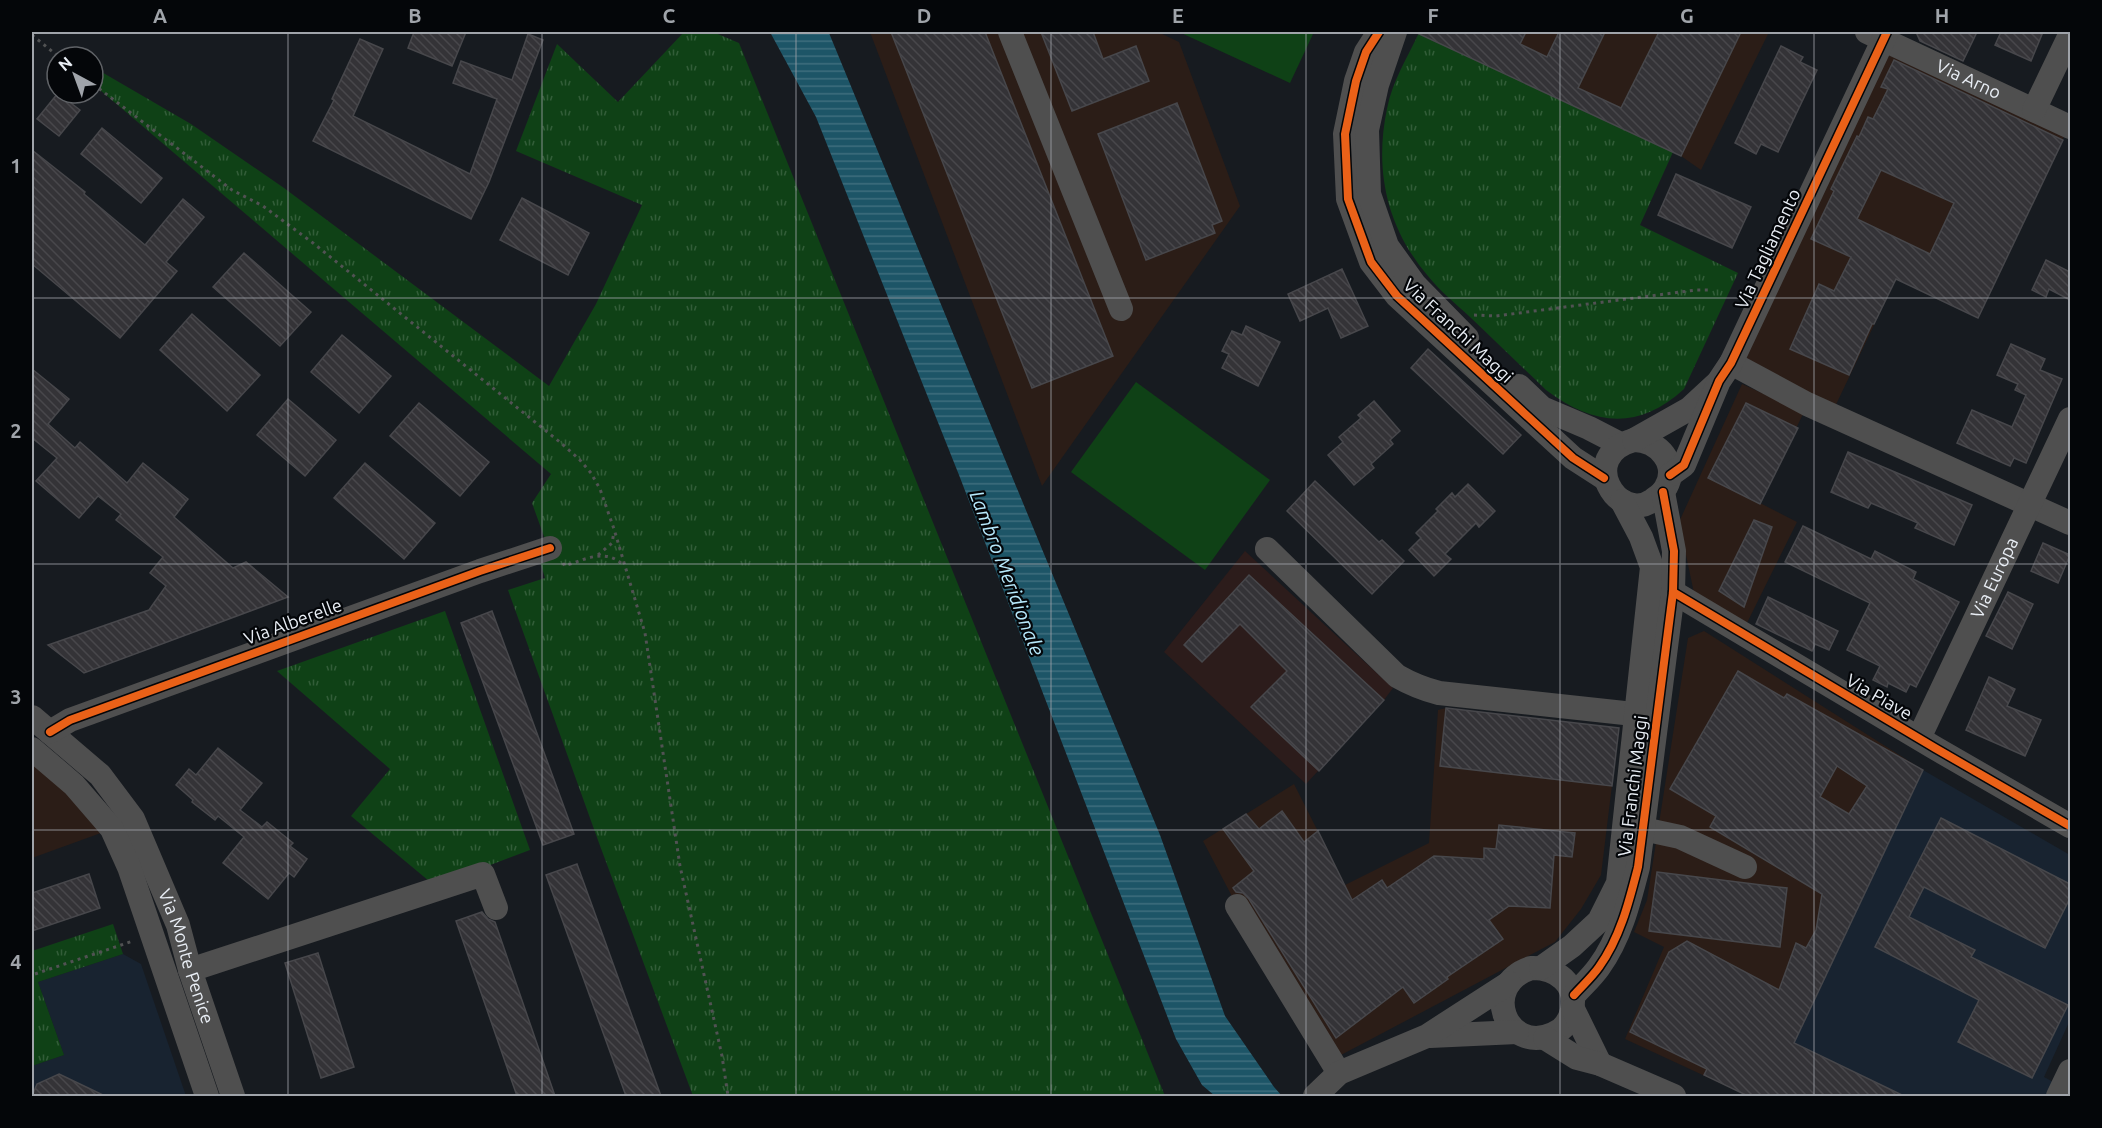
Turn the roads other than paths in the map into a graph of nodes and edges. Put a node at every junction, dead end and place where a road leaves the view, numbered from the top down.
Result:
1 (1010, 32) edge
2 (1379, 32) edge
3 (1395, 32) edge
4 (1879, 34) edge
5 (2070, 35) edge
6 (2034, 110) junction
7 (2070, 127) edge
8 (1121, 309) dead end
9 (1725, 372) junction
10 (2070, 419) edge
11 (1627, 442) junction
12 (1604, 478) junction
13 (1666, 483) junction
14 (1622, 501) junction
15 (2030, 504) junction
16 (2070, 523) edge
17 (550, 548) road end
18 (1267, 549) dead end
19 (1673, 592) junction
20 (1647, 716) junction
21 (32, 717) edge
22 (50, 732) junction
23 (1919, 738) junction
24 (32, 749) edge
25 (123, 824) junction
26 (1634, 826) junction
27 (2070, 826) edge
28 (1745, 867) dead end
29 (1237, 906) dead end
30 (496, 908) dead end
31 (1541, 968) junction
32 (190, 970) junction
33 (1509, 983) junction
34 (1573, 1002) junction
35 (1518, 1032) junction
36 (1427, 1036) junction
37 (1545, 1038) junction
38 (1600, 1064) junction
39 (2070, 1071) edge
40 (1339, 1073) junction
41 (207, 1096) edge
42 (233, 1096) edge
43 (1315, 1096) edge
44 (1674, 1096) edge
45 (2058, 1096) edge

1 - 8 street
2 - 12 street, Via Franchi Maggi
3 - 11 street, Via Franchi Maggi
4 - 6 street, Via Arno
4 - 9 street, Via Tagliamento
5 - 6 street
6 - 7 street, Via Arno
9 - 11 street, Via Tagliamento
9 - 13 street, Via Tagliamento
9 - 15 street
10 - 15 street, Via Europa
11 - 12 street
11 - 13 street
12 - 14 street
13 - 14 street
13 - 19 street, Via Franchi Maggi
14 - 20 street, Via Franchi Maggi
15 - 16 street
15 - 23 street, Via Europa
17 - 22 street, Via Alberelle
18 - 20 street
19 - 20 street, Via Franchi Maggi
19 - 23 street, Via Piave
20 - 26 street, Via Franchi Maggi
21 - 22 street
22 - 25 street
23 - 27 street, Via Piave
24 - 25 street
25 - 32 street, Via Monte Penice
25 - 41 street, Via Monte Penice
26 - 28 street
26 - 31 street, Via Franchi Maggi
26 - 34 street, Via Franchi Maggi
29 - 40 street
30 - 32 street
31 - 33 street
31 - 34 street
32 - 42 street, Via Monte Penice
33 - 35 street
33 - 36 street
34 - 37 street
34 - 38 street
35 - 36 street
35 - 37 street
36 - 40 street
37 - 38 street
38 - 44 street
39 - 45 street
40 - 43 street

